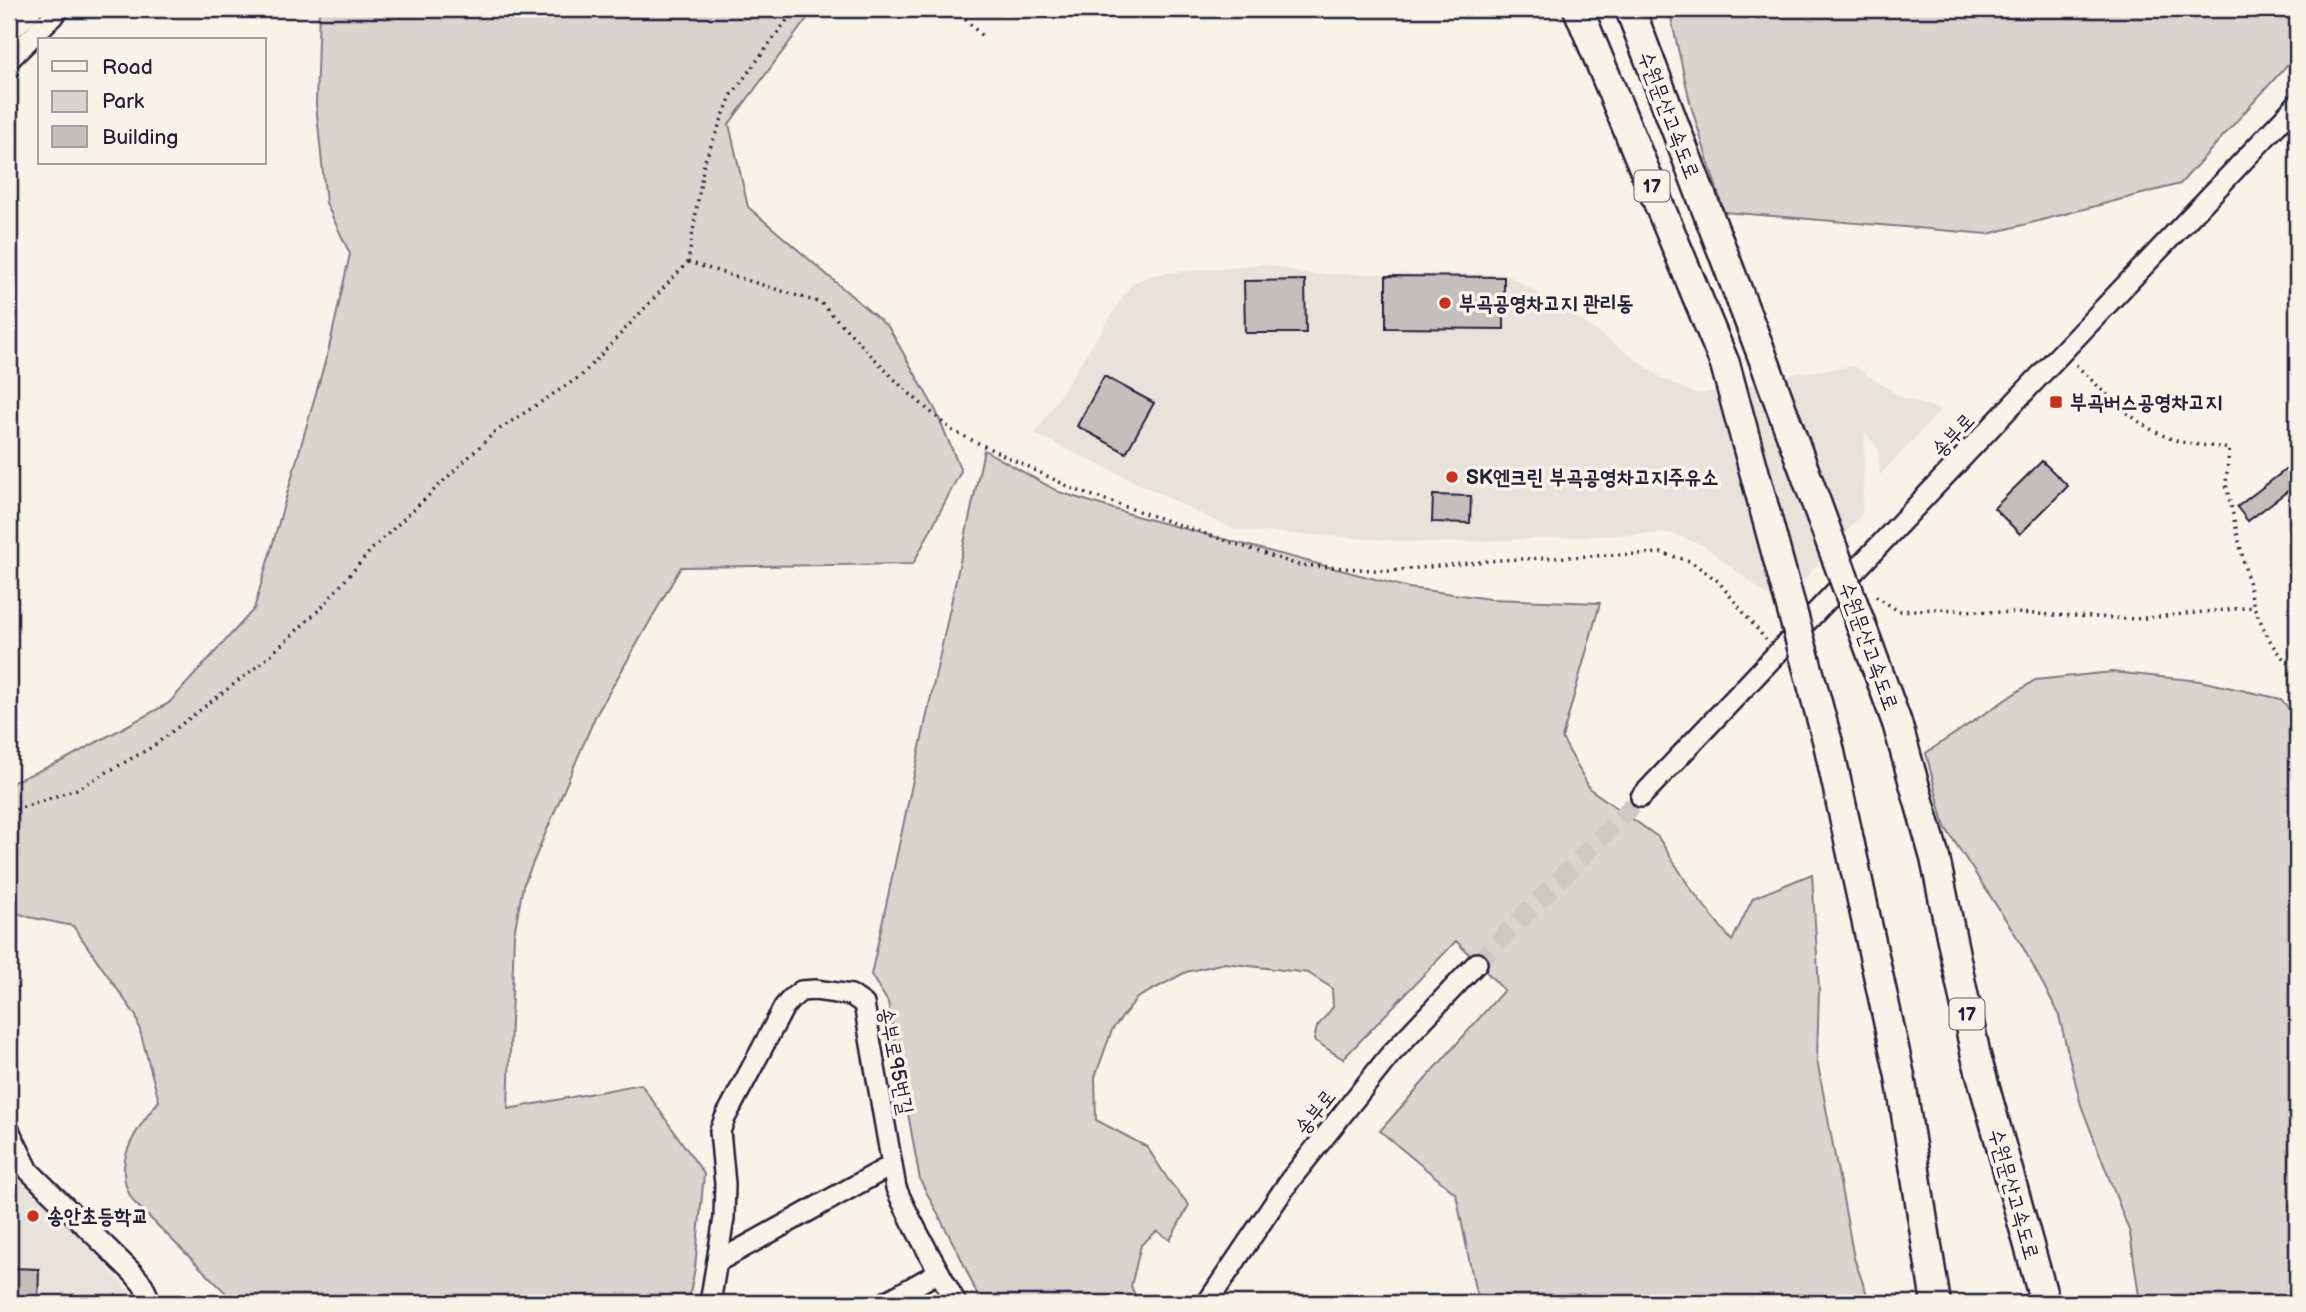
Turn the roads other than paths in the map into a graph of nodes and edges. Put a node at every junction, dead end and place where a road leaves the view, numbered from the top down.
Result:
1 (27, 9) edge
2 (60, 9) edge
3 (1578, 9) edge
4 (1630, 9) edge
5 (9, 26) edge
6 (9, 60) edge
7 (2297, 104) edge
8 (1641, 797) tunnel mouth
9 (1477, 963) tunnel mouth
10 (9, 1130) edge
11 (892, 1165) junction
12 (717, 1262) junction
13 (939, 1272) junction
14 (150, 1303) edge
15 (709, 1303) edge
16 (884, 1303) edge
17 (956, 1303) edge
18 (1207, 1303) edge
19 (1936, 1303) edge
20 (2045, 1303) edge

1 - 5 highway
2 - 6 street
3 - 19 highway, 수원문산고속도로 / 17, bridge
4 - 20 highway, 수원문산고속도로 / 17, bridge
7 - 8 street, 송부로
9 - 18 street, 송부로
10 - 14 street
11 - 12 street
11 - 12 street, 송부로95번길
11 - 13 street, 송부로95번길
12 - 15 street, 송부로95번길
13 - 16 street
13 - 17 street, 송부로95번길

